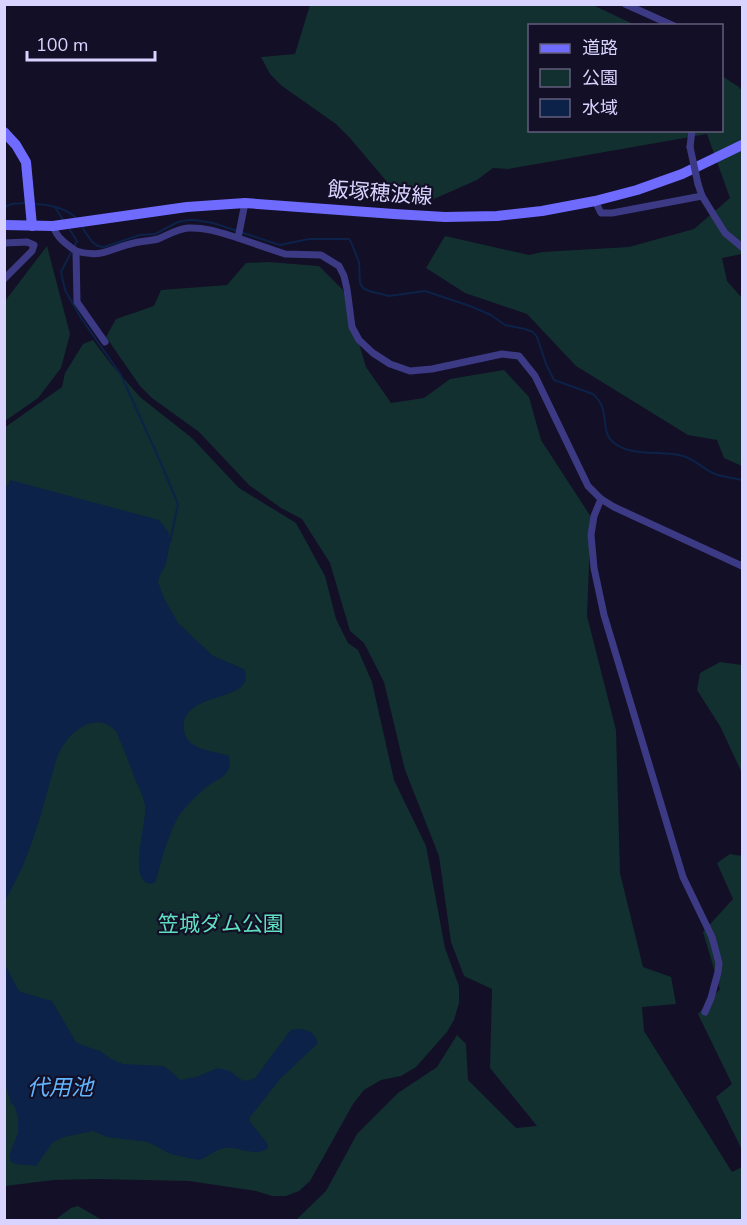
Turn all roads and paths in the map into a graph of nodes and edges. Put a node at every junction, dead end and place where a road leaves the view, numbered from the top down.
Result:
1 (625, 4) edge
2 (670, 24) edge
3 (4, 132) edge
4 (692, 132) edge
5 (742, 145) edge
6 (702, 196) junction
7 (595, 201) junction
8 (245, 204) junction
9 (4, 225) edge
10 (32, 226) junction
11 (53, 226) junction
12 (238, 238) junction
13 (4, 243) edge
14 (742, 247) edge
15 (76, 251) junction
16 (4, 279) edge
17 (105, 342) dead end
18 (601, 499) junction
19 (742, 566) edge
20 (705, 1012) dead end

1 - 2 street
3 - 10 main road
4 - 6 street, bridge
5 - 7 main road, 飯塚穂波線
6 - 7 street
6 - 14 street
7 - 8 main road, 飯塚穂波線
8 - 11 main road, 飯塚穂波線
8 - 12 street
9 - 10 main road, 飯塚穂波線
10 - 11 main road, 飯塚穂波線
11 - 15 street
12 - 15 street
12 - 18 street
13 - 16 street
15 - 17 street
18 - 19 street
18 - 20 street

